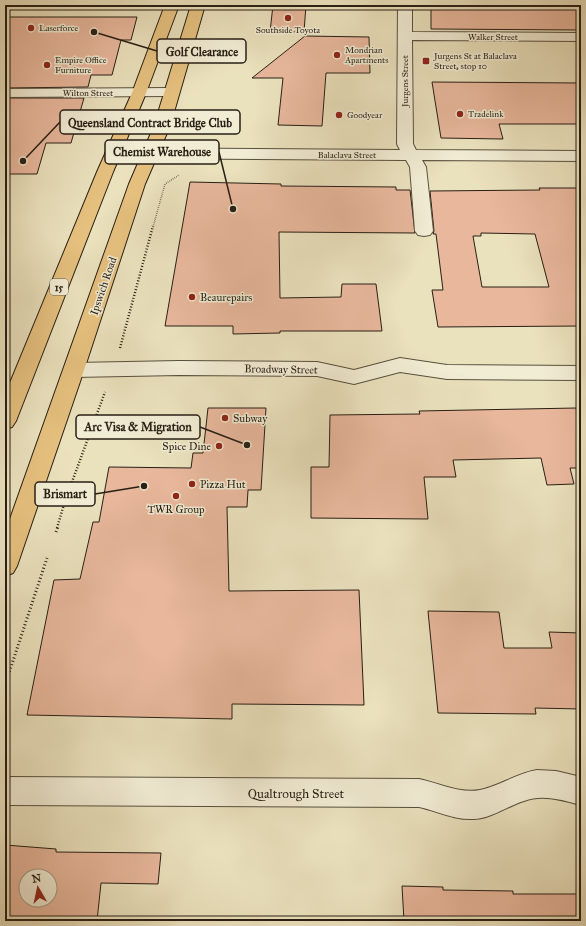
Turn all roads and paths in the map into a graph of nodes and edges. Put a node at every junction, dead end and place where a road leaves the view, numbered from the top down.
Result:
1 (172, 5) edge
2 (198, 5) edge
3 (406, 5) edge
4 (405, 36) junction
5 (581, 37) edge
6 (171, 92) junction
7 (5, 93) edge
8 (139, 93) junction
9 (113, 153) junction
10 (152, 154) junction
11 (412, 155) junction
12 (581, 156) edge
13 (174, 177) dead end
14 (424, 231) dead end
15 (120, 349) dead end
16 (74, 370) junction
17 (581, 373) edge
18 (106, 390) dead end
19 (5, 421) edge
20 (56, 532) dead end
21 (10, 537) edge
22 (47, 558) dead end
23 (5, 566) edge
24 (5, 685) edge
25 (5, 791) edge
26 (581, 791) edge

1 - 8 highway, 15
2 - 6 highway, Ipswich Road
3 - 4 street, Jurgens Street
4 - 5 street, Walker Street
4 - 11 street, Jurgens Street
6 - 8 street, Wilton Street
6 - 10 highway, Ipswich Road
7 - 8 street, Wilton Street
8 - 9 highway, 15
9 - 10 street, Balaclava Street
9 - 19 highway, 15
10 - 11 street, Balaclava Street
10 - 16 highway, Ipswich Road
11 - 12 street, Balaclava Street
11 - 14 street, Jurgens Street
13 - 15 path
16 - 17 street, Broadway Street
16 - 21 highway, Ipswich Road
18 - 20 path
21 - 23 highway, Ipswich Road
22 - 24 path
25 - 26 street, Qualtrough Street

